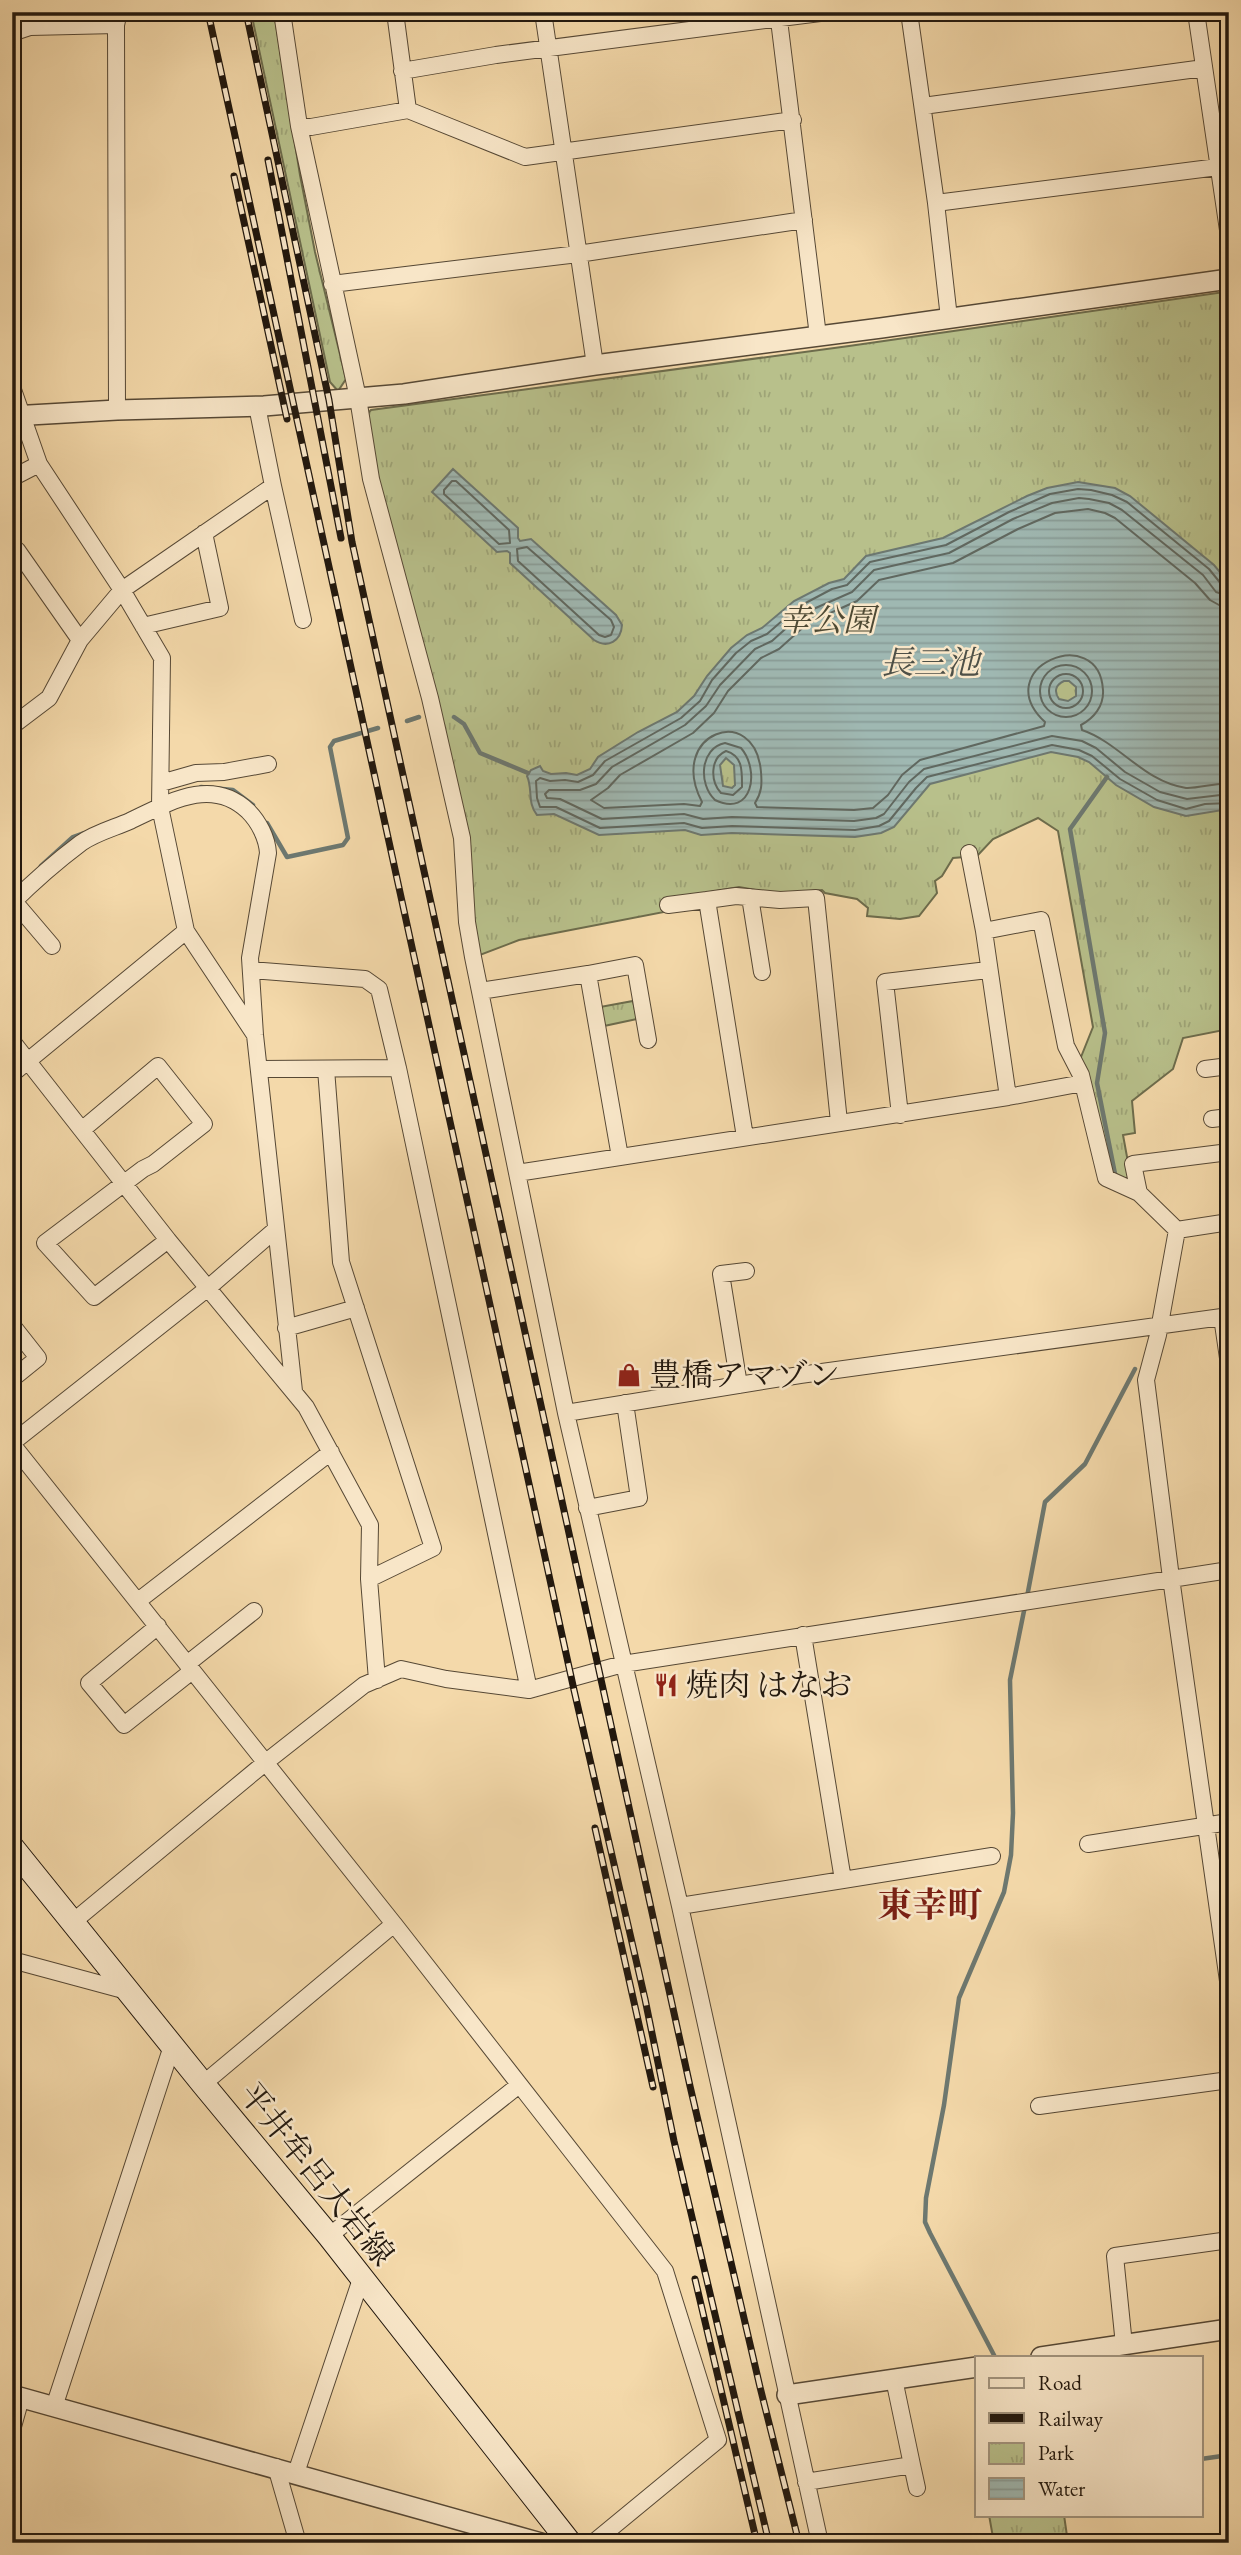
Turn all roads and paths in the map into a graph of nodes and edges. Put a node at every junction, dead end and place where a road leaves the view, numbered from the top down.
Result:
1 (282, 12) edge
2 (395, 12) edge
3 (543, 12) edge
4 (828, 12) edge
5 (909, 12) edge
6 (1196, 12) edge
7 (779, 16) edge
8 (117, 18) edge
9 (12, 33) edge
10 (549, 49) junction
11 (1204, 68) junction
12 (402, 71) junction
13 (923, 106) junction
14 (408, 110) junction
15 (793, 120) junction
16 (299, 126) junction
17 (563, 151) junction
18 (1218, 167) junction
19 (936, 203) junction
20 (804, 220) junction
21 (1229, 237) edge
22 (578, 254) junction
23 (1229, 279) edge
24 (332, 284) junction
25 (949, 318) junction
26 (818, 336) junction
27 (595, 365) junction
28 (12, 387) edge
29 (358, 398) junction
30 (257, 406) junction
31 (117, 410) junction
32 (18, 415) edge
33 (39, 464) junction
34 (12, 478) edge
35 (273, 486) junction
36 (204, 533) junction
37 (17, 550) dead end
38 (122, 590) junction
39 (303, 620) dead end
40 (143, 626) junction
41 (80, 640) junction
42 (12, 726) edge
43 (268, 764) dead end
44 (161, 797) junction
45 (969, 853) dead end
46 (750, 897) junction
47 (707, 900) junction
48 (13, 901) edge
49 (668, 905) dead end
50 (186, 931) junction
51 (984, 931) junction
52 (52, 946) dead end
53 (251, 970) junction
54 (988, 970) junction
55 (762, 972) dead end
56 (588, 974) junction
57 (480, 991) junction
58 (255, 1035) junction
59 (648, 1040) dead end
60 (12, 1041) edge
61 (29, 1061) junction
62 (1229, 1066) edge
63 (398, 1068) junction
64 (260, 1069) junction
65 (326, 1069) junction
66 (1205, 1069) dead end
67 (12, 1074) edge
68 (1083, 1083) junction
69 (1007, 1097) junction
70 (900, 1115) junction
71 (1229, 1117) edge
72 (1212, 1119) dead end
73 (839, 1122) junction
74 (83, 1129) junction
75 (746, 1137) junction
76 (1229, 1153) edge
77 (620, 1157) junction
78 (517, 1173) junction
79 (124, 1182) junction
80 (1139, 1193) junction
81 (1229, 1222) edge
82 (275, 1230) junction
83 (1177, 1230) junction
84 (169, 1240) junction
85 (747, 1271) dead end
86 (208, 1288) junction
87 (356, 1308) junction
88 (1225, 1317) edge
89 (12, 1325) edge
90 (1159, 1325) junction
91 (286, 1328) junction
92 (1229, 1365) edge
93 (12, 1379) edge
94 (739, 1385) junction
95 (293, 1391) junction
96 (625, 1403) junction
97 (566, 1413) junction
98 (12, 1443) edge
99 (331, 1452) junction
100 (587, 1508) junction
101 (1229, 1570) edge
102 (1171, 1578) junction
103 (369, 1579) junction
104 (138, 1601) junction
105 (254, 1611) dead end
106 (158, 1626) junction
107 (803, 1635) junction
108 (623, 1664) junction
109 (189, 1667) junction
110 (377, 1680) junction
111 (529, 1690) junction
112 (266, 1762) junction
113 (1229, 1822) edge
114 (1207, 1825) junction
115 (1088, 1843) dead end
116 (12, 1846) edge
117 (992, 1856) dead end
118 (843, 1880) junction
119 (680, 1906) junction
120 (74, 1921) junction
121 (394, 1924) junction
122 (12, 1960) edge
123 (1229, 1987) edge
124 (127, 1991) junction
125 (173, 2046) junction
126 (1229, 2080) edge
127 (203, 2084) junction
128 (519, 2085) junction
129 (1039, 2106) dead end
130 (328, 2236) junction
131 (1229, 2241) edge
132 (361, 2279) junction
133 (1229, 2329) edge
134 (1124, 2345) junction
135 (1048, 2356) edge
136 (975, 2367) edge
137 (894, 2379) junction
138 (787, 2395) junction
139 (17, 2396) edge
140 (54, 2407) junction
141 (12, 2430) edge
142 (912, 2465) junction
143 (276, 2467) junction
144 (296, 2473) junction
145 (807, 2482) junction
146 (917, 2487) dead end
147 (298, 2543) edge
148 (541, 2543) edge
149 (570, 2543) edge
150 (593, 2543) edge
151 (820, 2543) edge

1 - 16 street
2 - 12 street
3 - 10 street
4 - 7 street
5 - 13 street
6 - 11 street
7 - 10 street
7 - 15 street
8 - 9 street
8 - 31 street
10 - 12 street
10 - 17 street
11 - 13 street
11 - 18 street
12 - 14 street
13 - 19 street
14 - 16 street
14 - 17 street
15 - 17 street
15 - 20 street
16 - 24 street
17 - 22 street
18 - 19 street
18 - 21 street
19 - 25 street
20 - 22 street
20 - 26 street
22 - 24 street
22 - 27 street
23 - 25 street
24 - 29 street
25 - 26 street
26 - 27 street
27 - 29 street
28 - 32 street
29 - 30 street
29 - 57 street
30 - 31 street
30 - 35 street
31 - 32 street
32 - 33 street
33 - 34 street
33 - 38 street
35 - 36 street
35 - 39 street
36 - 38 street
36 - 40 street
37 - 41 street
38 - 40 street
38 - 41 street
40 - 44 street
41 - 42 street
43 - 44 street
44 - 48 street
44 - 50 street
44 - 53 street
45 - 51 street
46 - 47 street
46 - 55 street
46 - 73 street
47 - 49 street
47 - 75 street
48 - 52 street
50 - 58 street
50 - 61 street
51 - 54 street
51 - 68 street
53 - 58 street
53 - 63 street
54 - 69 street
54 - 70 street
56 - 57 street
56 - 59 street
56 - 77 street
57 - 78 street
58 - 64 street
60 - 61 street
61 - 67 street
61 - 74 street
62 - 66 street
63 - 65 street
63 - 111 street
64 - 65 street
64 - 82 street
65 - 87 street
68 - 69 street
68 - 80 street
69 - 70 street
70 - 73 street
71 - 72 street
73 - 75 street
74 - 79 street
74 - 79 street
75 - 77 street
76 - 80 street
77 - 78 street
78 - 97 street
79 - 84 street
79 - 84 street
80 - 83 street
81 - 83 street
82 - 86 street
82 - 91 street
83 - 90 street
84 - 86 street
85 - 94 street
86 - 95 street
86 - 98 street
87 - 91 street
87 - 103 street
88 - 90 street
88 - 92 street
89 - 93 street
90 - 94 street
90 - 102 street
91 - 95 street
94 - 96 street
95 - 99 street
96 - 97 street
96 - 100 street
97 - 100 street
98 - 104 street
99 - 103 street
99 - 104 street
100 - 108 street
101 - 102 street
102 - 107 street
102 - 114 street
103 - 110 street
104 - 106 street
105 - 109 street
106 - 109 street
106 - 109 street
107 - 108 street
107 - 118 street
108 - 111 street
108 - 119 street
109 - 112 street
110 - 111 street
110 - 112 street
112 - 120 street
112 - 121 street
113 - 114 street
114 - 115 street
114 - 123 street
116 - 120 main road, 平井牟呂大岩線
117 - 118 street
118 - 119 street
119 - 138 street
120 - 124 main road, 平井牟呂大岩線
121 - 127 street
121 - 128 street
122 - 124 street
124 - 125 main road, 平井牟呂大岩線
125 - 127 main road, 平井牟呂大岩線
125 - 140 street
126 - 129 street
127 - 130 main road, 平井牟呂大岩線
128 - 130 street
128 - 150 street
130 - 132 main road, 平井牟呂大岩線
131 - 134 street
132 - 144 street
132 - 149 main road, 平井牟呂大岩線
133 - 134 street
134 - 135 street
136 - 137 street
137 - 138 street
137 - 142 street
138 - 145 street
139 - 140 street
139 - 141 street
140 - 143 street
142 - 145 street
142 - 146 street
143 - 144 street
143 - 147 street
144 - 148 street
145 - 151 street

